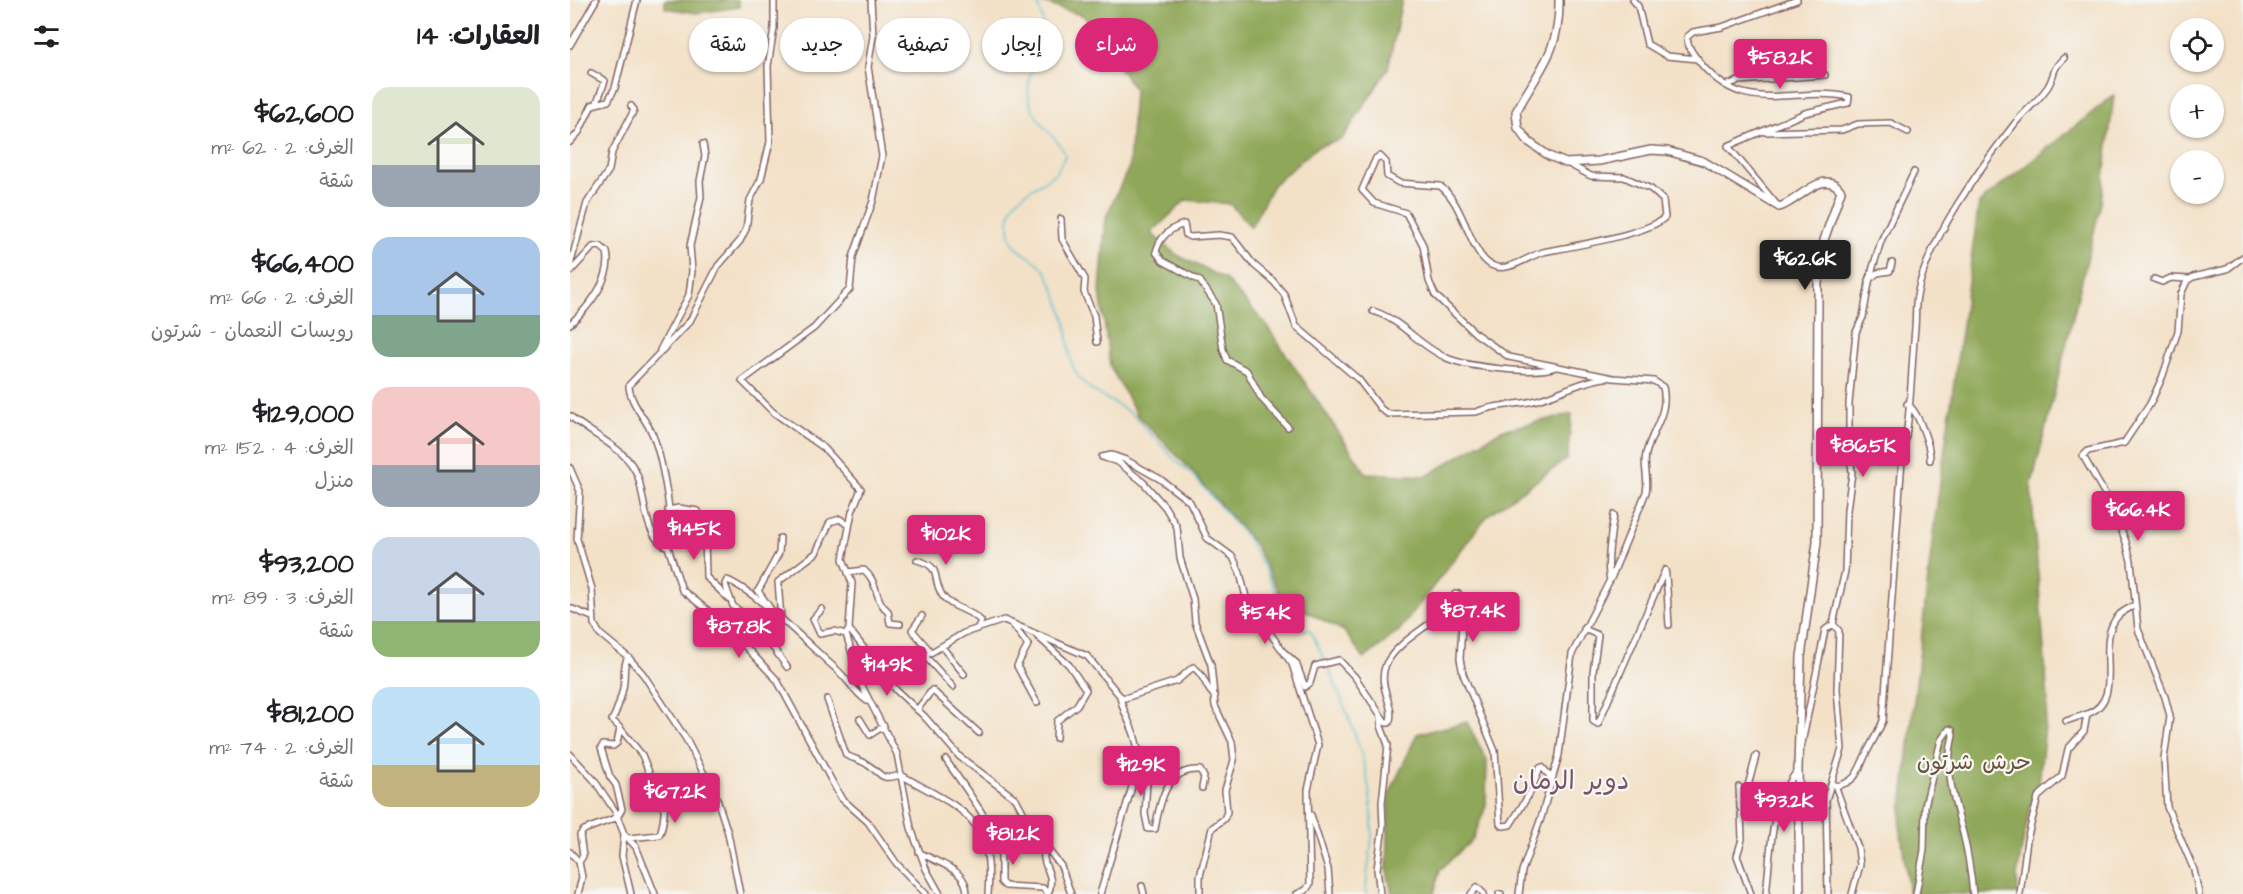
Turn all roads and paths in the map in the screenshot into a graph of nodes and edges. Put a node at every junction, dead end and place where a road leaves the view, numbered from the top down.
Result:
1 (596, 0) edge
2 (637, 0) edge
3 (774, 0) edge
4 (871, 0) edge
5 (1559, 0) edge
6 (1633, 0) edge
7 (1797, 0) edge
8 (570, 45) edge
9 (2064, 58) dead end
10 (1698, 59) junction
11 (591, 73) dead end
12 (1826, 75) dead end
13 (1727, 85) junction
14 (597, 102) junction
15 (631, 106) dead end
16 (1765, 132) junction
17 (1908, 132) dead end
18 (570, 142) edge
19 (703, 144) dead end
20 (1566, 163) junction
21 (1914, 172) dead end
22 (1779, 207) junction
23 (1061, 219) dead end
24 (2243, 257) edge
25 (1892, 263) dead end
26 (570, 266) edge
27 (570, 272) edge
28 (2154, 279) dead end
29 (2189, 279) junction
30 (1869, 280) junction
31 (1373, 311) dead end
32 (570, 324) edge
33 (1097, 342) dead end
34 (659, 352) junction
35 (1556, 367) junction
36 (1613, 378) junction
37 (1907, 404) junction
38 (570, 416) edge
39 (1288, 428) dead end
40 (1930, 460) dead end
41 (570, 468) edge
42 (668, 510) junction
43 (1614, 515) dead end
44 (849, 526) junction
45 (780, 538) dead end
46 (668, 547) junction
47 (917, 560) dead end
48 (848, 572) junction
49 (1610, 580) junction
50 (730, 600) junction
51 (2135, 605) junction
52 (570, 608) edge
53 (822, 609) dead end
54 (775, 614) junction
55 (922, 616) dead end
56 (592, 617) junction
57 (781, 620) junction
58 (1010, 622) junction
59 (900, 624) dead end
60 (1833, 624) junction
61 (1669, 625) dead end
62 (978, 627) junction
63 (1584, 629) junction
64 (848, 632) junction
65 (1034, 633) junction
66 (942, 646) junction
67 (931, 652) junction
68 (1285, 652) junction
69 (925, 656) junction
70 (628, 657) junction
71 (876, 663) junction
72 (787, 667) dead end
73 (964, 674) dead end
74 (953, 687) dead end
75 (1120, 696) junction
76 (1215, 696) junction
77 (827, 699) dead end
78 (869, 702) junction
79 (1037, 703) dead end
80 (917, 710) junction
81 (2087, 714) junction
82 (1380, 715) junction
83 (860, 719) dead end
84 (2066, 721) dead end
85 (884, 726) junction
86 (620, 728) junction
87 (979, 733) dead end
88 (1056, 738) dead end
89 (1137, 751) junction
90 (1800, 752) junction
91 (570, 754) edge
92 (1756, 756) dead end
93 (946, 760) dead end
94 (1798, 769) junction
95 (901, 775) junction
96 (708, 781) junction
97 (1834, 784) junction
98 (1552, 785) junction
99 (1739, 787) dead end
100 (1202, 788) dead end
101 (1308, 805) junction
102 (663, 807) junction
103 (1741, 812) junction
104 (618, 816) junction
105 (980, 829) junction
106 (626, 836) junction
107 (996, 846) junction
108 (1046, 848) junction
109 (918, 851) junction
110 (570, 852) edge
111 (579, 862) junction
112 (1142, 886) dead end
113 (578, 894) edge
114 (631, 894) edge
115 (656, 894) edge
116 (740, 894) edge
117 (926, 894) edge
118 (940, 894) edge
119 (967, 894) edge
120 (988, 894) edge
121 (1071, 894) edge
122 (1100, 894) edge
123 (1144, 894) edge
124 (1200, 894) edge
125 (1297, 894) edge
126 (1330, 894) edge
127 (1380, 894) edge
128 (1471, 894) edge
129 (1484, 894) edge
130 (1520, 894) edge
131 (1751, 894) edge
132 (1766, 894) edge
133 (1800, 894) edge
134 (1828, 894) edge
135 (1852, 894) edge
136 (1916, 894) edge
137 (1973, 894) edge
138 (2020, 894) edge
139 (2199, 894) edge

1 - 8 street
2 - 14 street
3 - 34 street
4 - 44 street
5 - 20 main road
6 - 10 street
7 - 10 street
9 - 37 street
10 - 13 street
11 - 14 street
12 - 13 street
13 - 16 street
14 - 18 street
15 - 26 street
16 - 17 street
16 - 22 street
19 - 34 street
20 - 22 main road
20 - 35 street
21 - 30 street
22 - 90 main road
23 - 33 street
24 - 29 street
25 - 30 street
27 - 32 street
28 - 29 street
29 - 51 street
30 - 60 street
31 - 35 street
34 - 42 street
35 - 36 street
36 - 39 street
36 - 49 street
37 - 40 street
37 - 97 street
38 - 46 street
41 - 56 street
42 - 46 street
42 - 50 street
43 - 49 street
44 - 48 street
44 - 57 street
45 - 54 street
46 - 117 street
47 - 62 street
48 - 59 street
48 - 64 street
49 - 63 street
50 - 54 street
50 - 72 street
51 - 81 street
51 - 139 street
52 - 56 street
53 - 64 street
54 - 57 street
55 - 67 street
56 - 70 street
57 - 78 street
58 - 62 street
58 - 65 street
58 - 79 street
60 - 90 street
60 - 97 street
61 - 63 street
62 - 66 street
63 - 98 street
64 - 71 street
64 - 78 street
65 - 75 street
65 - 88 street
66 - 67 street
66 - 73 street
67 - 69 street
68 - 76 street
68 - 82 street
68 - 101 street
69 - 71 street
69 - 74 street
70 - 86 street
70 - 96 street
71 - 80 street
75 - 76 street
75 - 89 street
76 - 124 street
77 - 95 street
78 - 85 street
80 - 87 street
80 - 108 street
81 - 84 street
81 - 138 street
82 - 98 street
82 - 127 street
83 - 85 street
85 - 95 street
86 - 102 street
86 - 104 street
89 - 100 street
89 - 122 street
90 - 94 main road
91 - 104 street
92 - 103 street
93 - 107 street
94 - 132 street
94 - 133 main road
95 - 105 street
95 - 109 street
96 - 102 street
96 - 116 street
97 - 134 street
97 - 135 street
98 - 130 street
99 - 103 street
101 - 125 street
101 - 126 street
102 - 106 street
103 - 131 street
104 - 106 street
104 - 111 street
105 - 107 street
105 - 120 street
106 - 114 street
106 - 115 street
107 - 108 street
108 - 121 street
109 - 118 street
109 - 119 street
110 - 111 street
111 - 113 street
112 - 123 street
128 - 129 street
136 - 137 street

